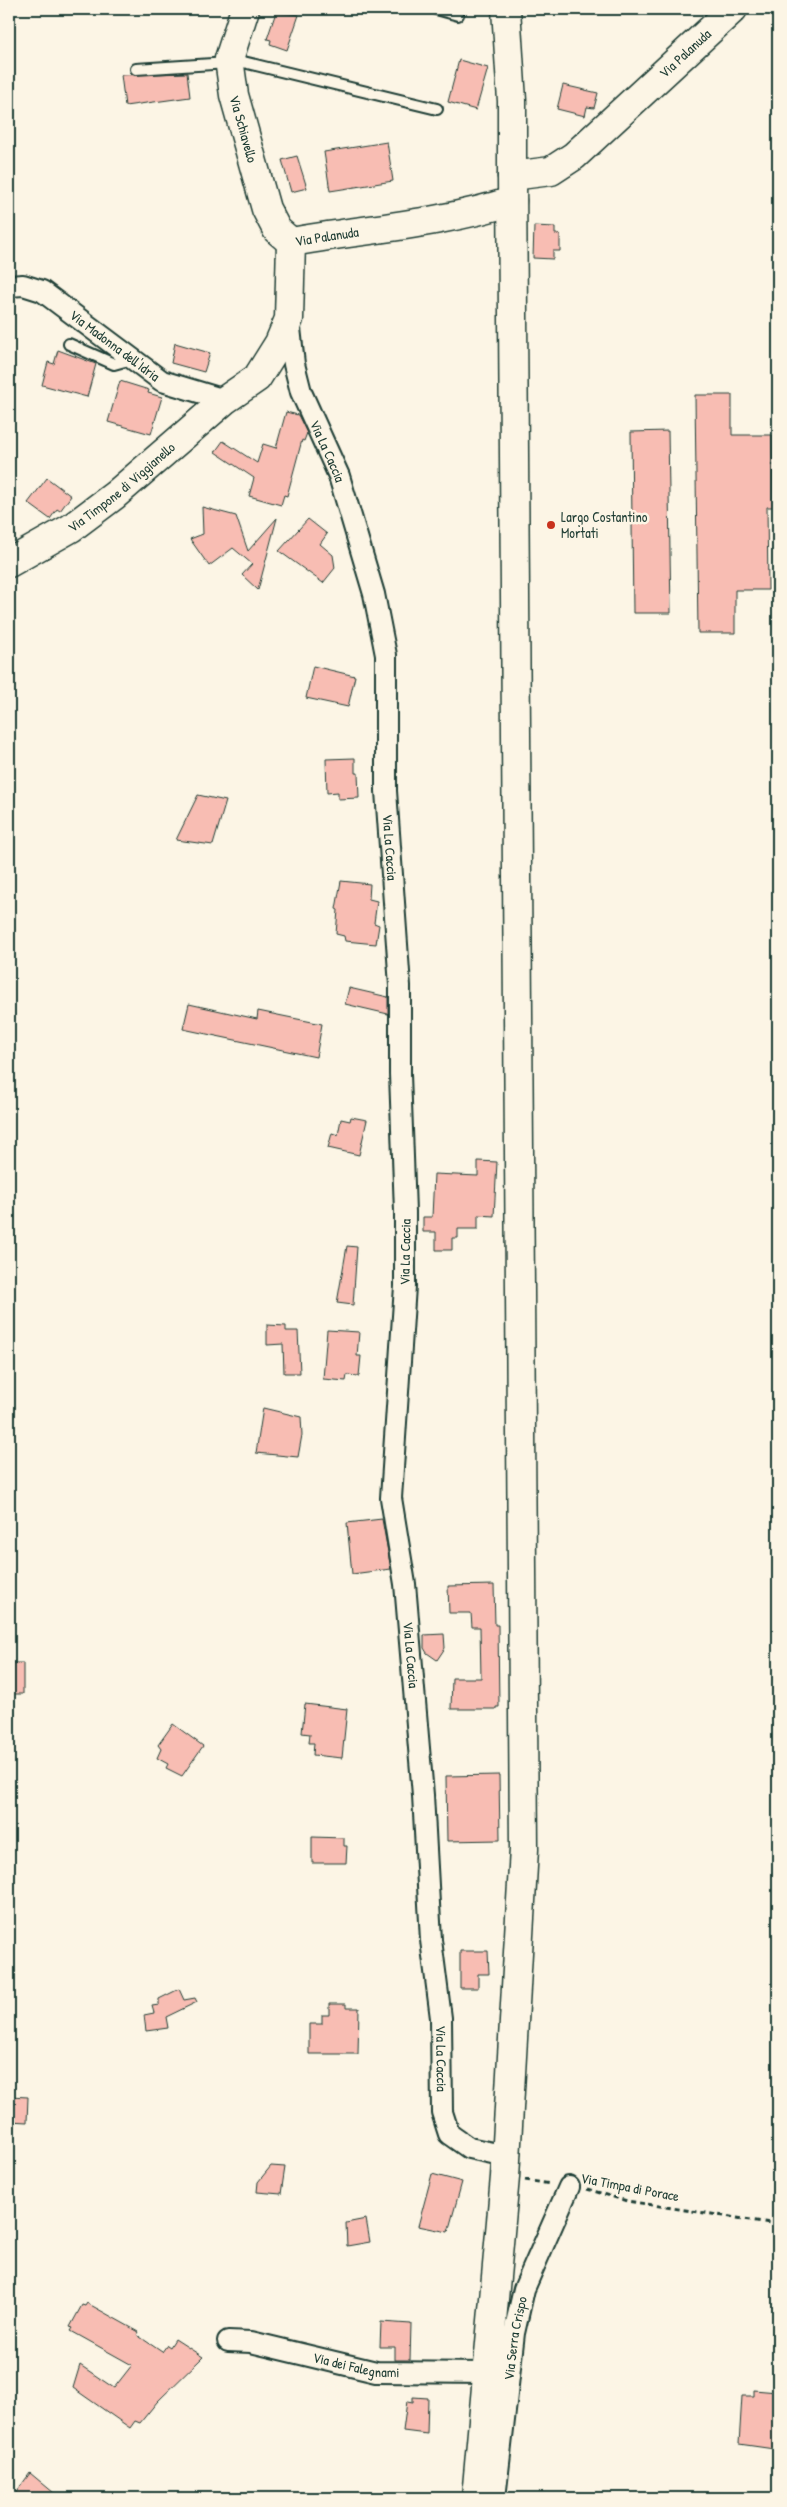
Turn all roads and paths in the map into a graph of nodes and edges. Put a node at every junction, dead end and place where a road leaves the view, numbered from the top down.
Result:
1 (244, 9) edge
2 (436, 9) edge
3 (506, 9) edge
4 (733, 9) edge
5 (458, 15) dead end
6 (229, 61) junction
7 (136, 69) dead end
8 (437, 109) dead end
9 (512, 188) junction
10 (291, 242) junction
11 (9, 286) edge
12 (289, 319) junction
13 (69, 344) dead end
14 (132, 359) junction
15 (225, 400) junction
16 (9, 563) edge
17 (506, 2166) junction
18 (568, 2187) junction
19 (778, 2228) edge
20 (228, 2341) dead end
21 (488, 2373) junction
22 (476, 2498) edge
23 (495, 2498) edge

1 - 6 street, Via Schiavello
2 - 5 lane
3 - 9 street
4 - 9 street, Via Palanuda
6 - 7 lane
6 - 8 lane
6 - 10 street, Via Schiavello
9 - 10 street, Via Palanuda
9 - 17 street
10 - 12 street, Via Palanuda
11 - 14 street, Via Madonna dell'Idria
12 - 15 street, Via Palanuda
12 - 17 street, Via La Caccia
13 - 14 lane
14 - 15 street, Via Madonna dell'Idria
15 - 16 street, Via Timpone di Viggianello
17 - 18 path, Via Timpa di Porace
17 - 21 street
18 - 19 path, Via Timpa di Porace
18 - 23 street, Via Serra Crispo
20 - 21 street, Via dei Falegnami
21 - 22 street

